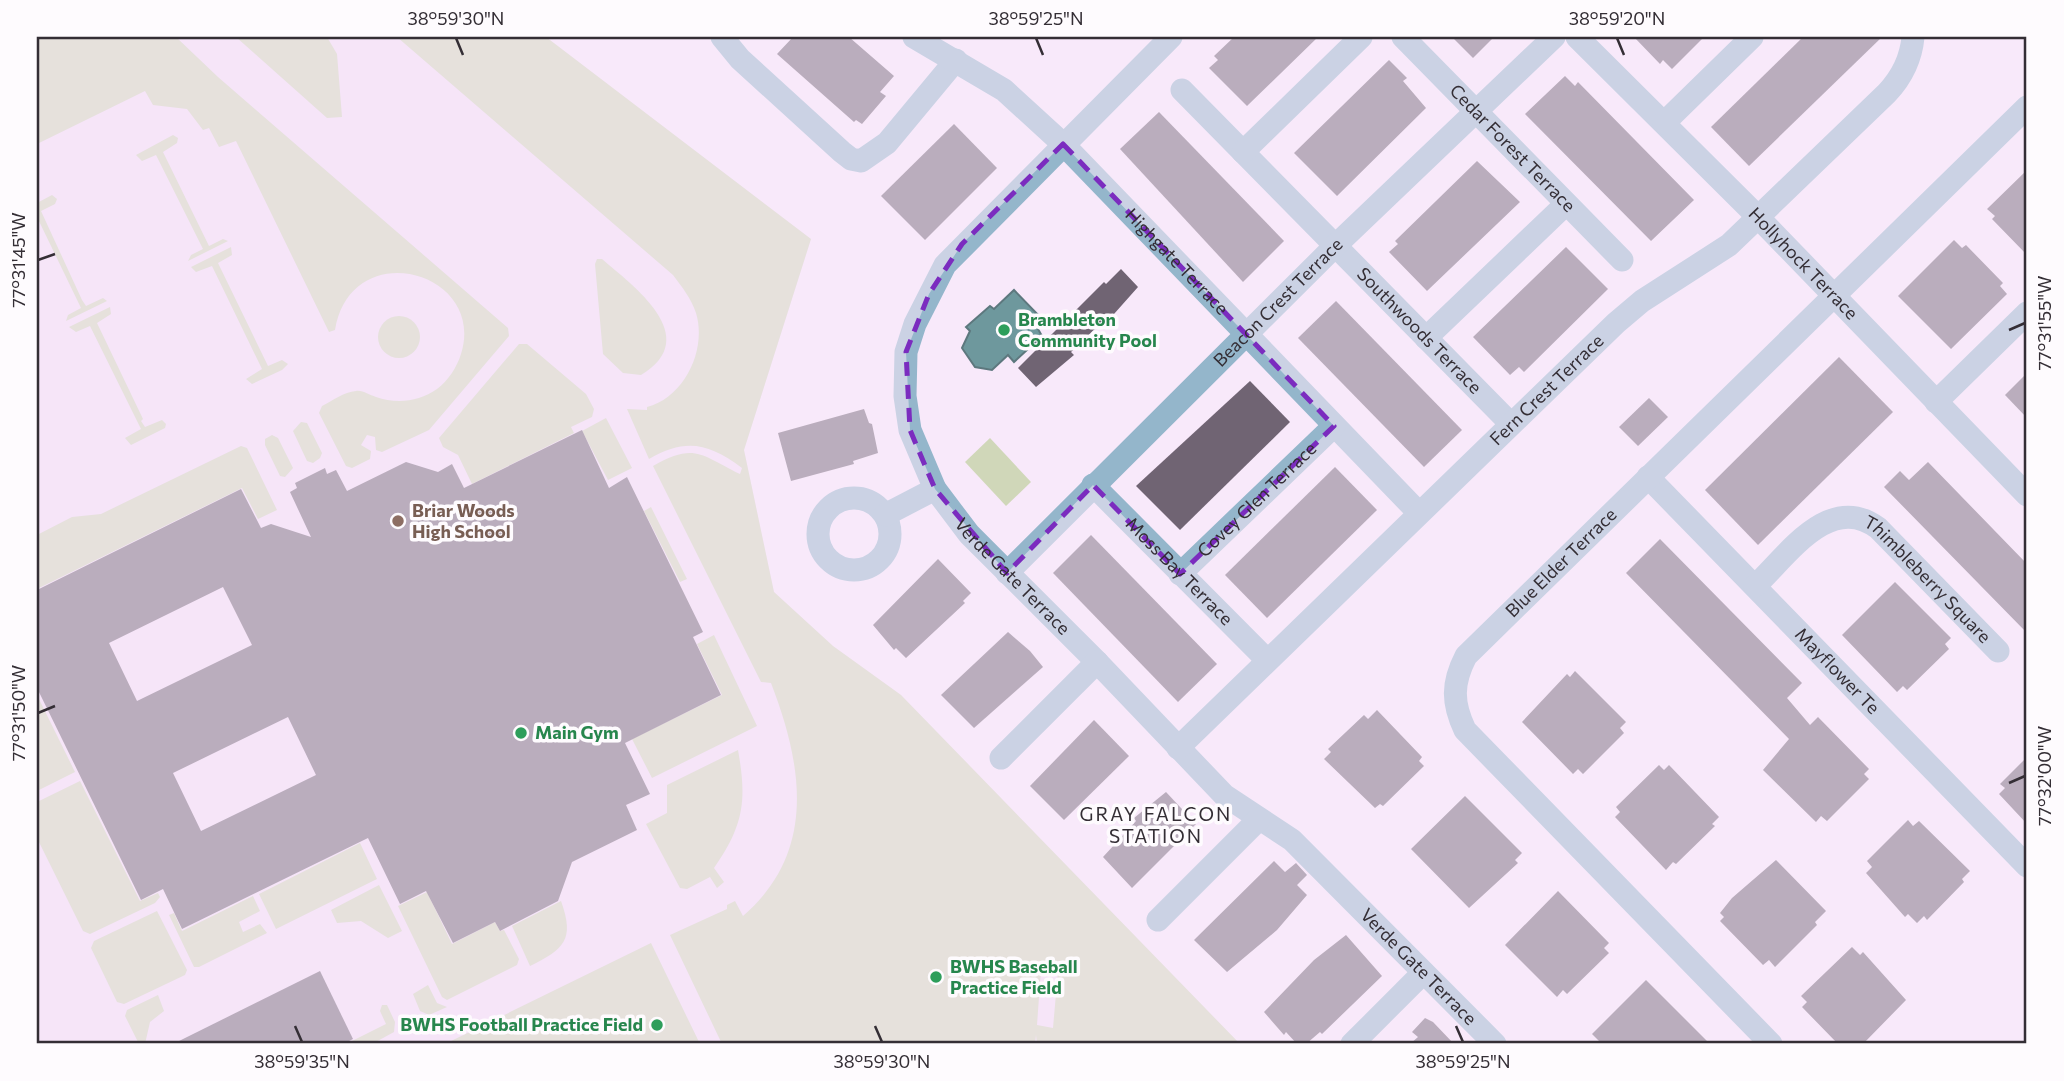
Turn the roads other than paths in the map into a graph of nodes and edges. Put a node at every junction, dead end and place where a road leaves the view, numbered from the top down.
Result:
1 (722, 37) edge
2 (914, 37) edge
3 (1171, 37) edge
4 (1361, 37) edge
5 (1403, 37) edge
6 (1554, 37) edge
7 (1577, 37) edge
8 (1752, 37) edge
9 (1913, 37) edge
10 (956, 60) junction
11 (1182, 90) dead end
12 (2027, 107) edge
13 (1477, 112) junction
14 (1664, 123) junction
15 (1063, 144) junction
16 (1243, 152) junction
17 (1566, 204) junction
18 (1758, 218) junction
19 (1335, 246) junction
20 (1622, 260) dead end
21 (1834, 296) junction
22 (2027, 313) edge
23 (1246, 334) junction
24 (1426, 338) junction
25 (1936, 402) junction
26 (1510, 423) junction
27 (1334, 426) junction
28 (1648, 477) junction
29 (1093, 485) junction
30 (935, 489) junction
31 (2027, 495) edge
32 (1418, 512) junction
33 (885, 515) dead end
34 (1007, 573) junction
35 (1180, 573) junction
36 (1755, 586) junction
37 (1998, 651) dead end
38 (1266, 660) junction
39 (1097, 662) junction
40 (1178, 748) junction
41 (1001, 758) dead end
42 (1259, 819) junction
43 (2027, 866) edge
44 (1158, 920) dead end
45 (1423, 973) junction
46 (1352, 1044) edge
47 (1495, 1044) edge
48 (1771, 1044) edge

1 - 10 street
2 - 10 street, Highgate Terrace
3 - 15 street, Verde Gate Terrace
4 - 16 street
5 - 13 street, Cedar Forest Terrace
6 - 13 street, Beacon Crest Terrace
7 - 14 street, Hollyhock Terrace
8 - 14 street
9 - 18 street, Fern Crest Terrace
10 - 15 street, Highgate Terrace
11 - 16 street, Southwoods Terrace
12 - 21 street, Blue Elder Terrace
13 - 17 street, Cedar Forest Terrace
13 - 19 street, Beacon Crest Terrace
14 - 18 street, Hollyhock Terrace
15 - 23 street, Highgate Terrace
15 - 30 street, Verde Gate Terrace
16 - 19 street, Southwoods Terrace
17 - 20 street, Cedar Forest Terrace
17 - 24 street
18 - 21 street, Hollyhock Terrace
18 - 26 street, Fern Crest Terrace
19 - 23 street, Beacon Crest Terrace
19 - 24 street, Southwoods Terrace
21 - 25 street, Hollyhock Terrace
21 - 28 street, Blue Elder Terrace
22 - 25 street
23 - 27 street, Highgate Terrace
23 - 29 street, Beacon Crest Terrace
24 - 26 street, Southwoods Terrace
25 - 31 street, Hollyhock Terrace
26 - 32 street, Fern Crest Terrace
27 - 32 street, Highgate Terrace
27 - 35 street, Covey Glen Terrace
28 - 36 street, Mayflower Te
28 - 48 street, Blue Elder Terrace
29 - 34 street, Beacon Crest Terrace
29 - 35 street, Moss Bay Terrace
30 - 33 street
30 - 34 street, Verde Gate Terrace
32 - 38 street, Fern Crest Terrace
34 - 39 street, Verde Gate Terrace
35 - 38 street, Moss Bay Terrace
36 - 37 street, Thimbleberry Square
36 - 43 street, Mayflower Te
38 - 40 street, Fern Crest Terrace
39 - 40 street, Verde Gate Terrace
39 - 41 street
40 - 42 street, Verde Gate Terrace
42 - 44 street
42 - 45 street, Verde Gate Terrace
45 - 46 street
45 - 47 street, Verde Gate Terrace

